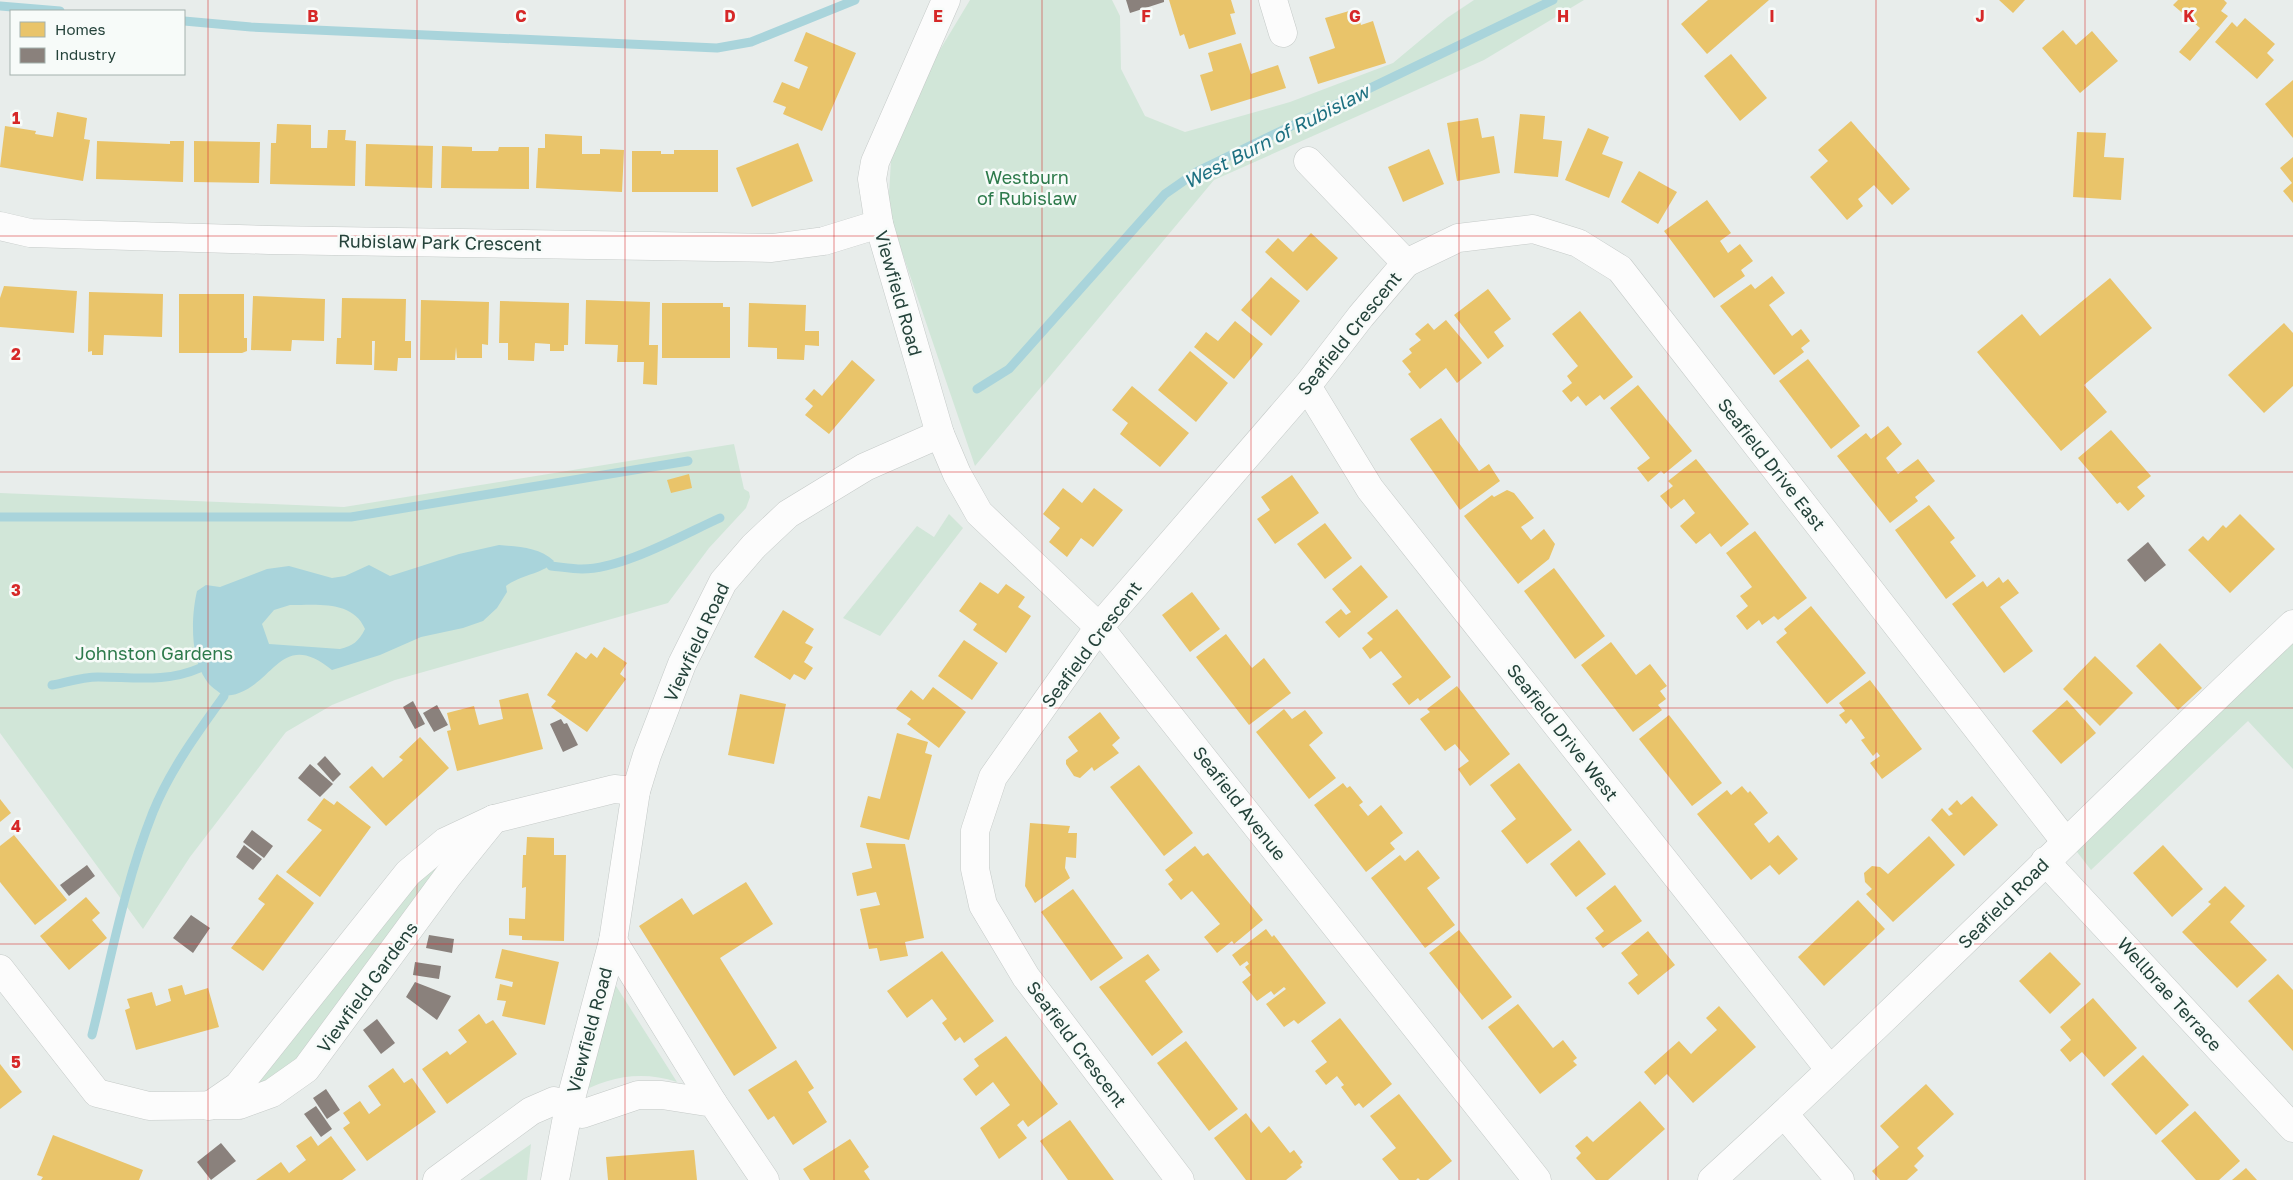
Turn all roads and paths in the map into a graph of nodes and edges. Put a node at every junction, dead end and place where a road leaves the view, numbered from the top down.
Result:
1 (946, 0) edge
2 (1273, 0) edge
3 (1283, 34) dead end
4 (1308, 160) dead end
5 (879, 224) junction
6 (0, 226) edge
7 (1406, 264) junction
8 (1307, 386) junction
9 (940, 434) junction
10 (2293, 624) edge
11 (1099, 626) junction
12 (636, 791) junction
13 (494, 819) junction
14 (2065, 841) junction
15 (2045, 861) junction
16 (612, 941) junction
17 (0, 969) edge
18 (1830, 1070) junction
19 (713, 1103) junction
20 (569, 1106) junction
21 (208, 1107) junction
22 (1784, 1114) junction
23 (2293, 1128) edge
24 (437, 1180) edge
25 (555, 1180) edge
26 (765, 1180) edge
27 (1180, 1180) edge
28 (1537, 1180) edge
29 (1712, 1180) edge
30 (1840, 1180) edge

1 - 5 street, Viewfield Road
2 - 3 street
4 - 7 street, Seafield Crescent
5 - 6 street, Rubislaw Park Crescent
5 - 9 street, Viewfield Road
7 - 8 street, Seafield Crescent
7 - 14 street, Seafield Drive East
8 - 11 street, Seafield Crescent
8 - 18 street, Seafield Drive West
9 - 11 street, Seafield Avenue
9 - 12 street, Viewfield Road
10 - 14 street, Seafield Road
11 - 27 street, Seafield Crescent
11 - 28 street, Seafield Avenue
12 - 13 street, Viewfield Gardens
12 - 16 street, Viewfield Road
13 - 21 street, Viewfield Gardens
13 - 21 street, Viewfield Gardens
14 - 15 street, Seafield Road
15 - 18 street, Seafield Road
15 - 23 street, Wellbrae Terrace
16 - 19 street
16 - 20 street, Viewfield Road
17 - 21 street, Viewfield Gardens
18 - 22 street, Seafield Road
19 - 20 street
19 - 26 street
20 - 24 street, Viewfield Road
20 - 25 street
22 - 29 street, Seafield Road
22 - 30 street

